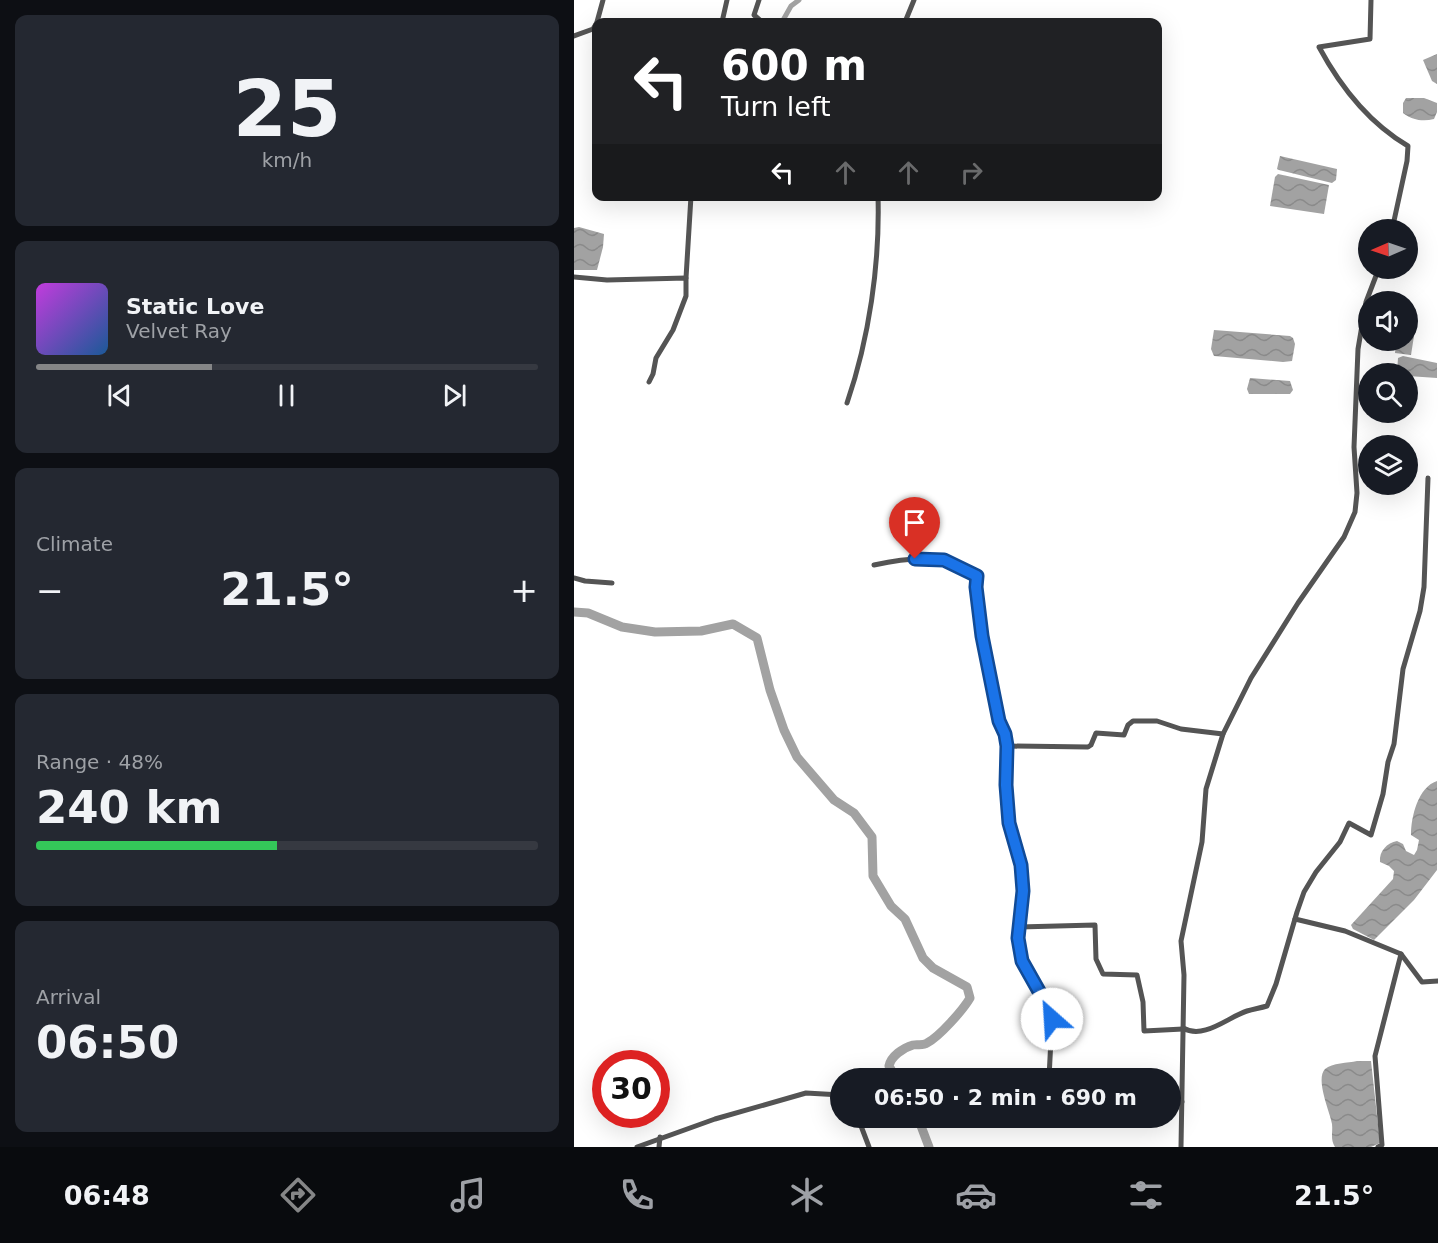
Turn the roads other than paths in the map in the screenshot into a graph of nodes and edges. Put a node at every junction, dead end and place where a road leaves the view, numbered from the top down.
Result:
1 (603, 0) edge
2 (727, 0) edge
3 (759, 0) edge
4 (914, 0) edge
5 (1372, 0) edge
6 (598, 18) edge
7 (723, 18) edge
8 (757, 18) edge
9 (907, 18) edge
10 (592, 29) edge
11 (574, 36) edge
12 (691, 201) edge
13 (878, 201) edge
14 (1394, 219) edge
15 (574, 277) edge
16 (686, 278) junction
17 (1375, 279) edge
18 (649, 382) dead end
19 (847, 403) dead end
20 (1428, 478) dead end
21 (874, 565) dead end
22 (574, 578) edge
23 (612, 583) dead end
24 (1223, 734) junction
25 (1007, 746) junction
26 (1295, 919) junction
27 (1019, 927) junction
28 (1400, 954) junction
29 (1438, 981) edge
30 (1183, 1028) junction
31 (1050, 1068) edge
32 (830, 1094) edge
33 (1182, 1102) joint
34 (862, 1128) edge
35 (660, 1137) junction
36 (637, 1147) edge
37 (659, 1147) edge
38 (869, 1147) edge
39 (1181, 1147) edge
40 (1378, 1147) edge

1 - 6 street
2 - 7 street
3 - 8 street
4 - 9 street
5 - 14 street
10 - 11 street
12 - 16 street
13 - 19 street
15 - 16 street
16 - 18 street
17 - 24 street
20 - 26 street
21 - 25 street
22 - 23 street
24 - 25 street
24 - 30 street
25 - 27 street
26 - 28 street
26 - 30 street
27 - 30 street
27 - 31 street
28 - 29 street
28 - 40 street
30 - 33 street
32 - 35 street
33 - 39 street
34 - 38 street
35 - 36 street
35 - 37 street

